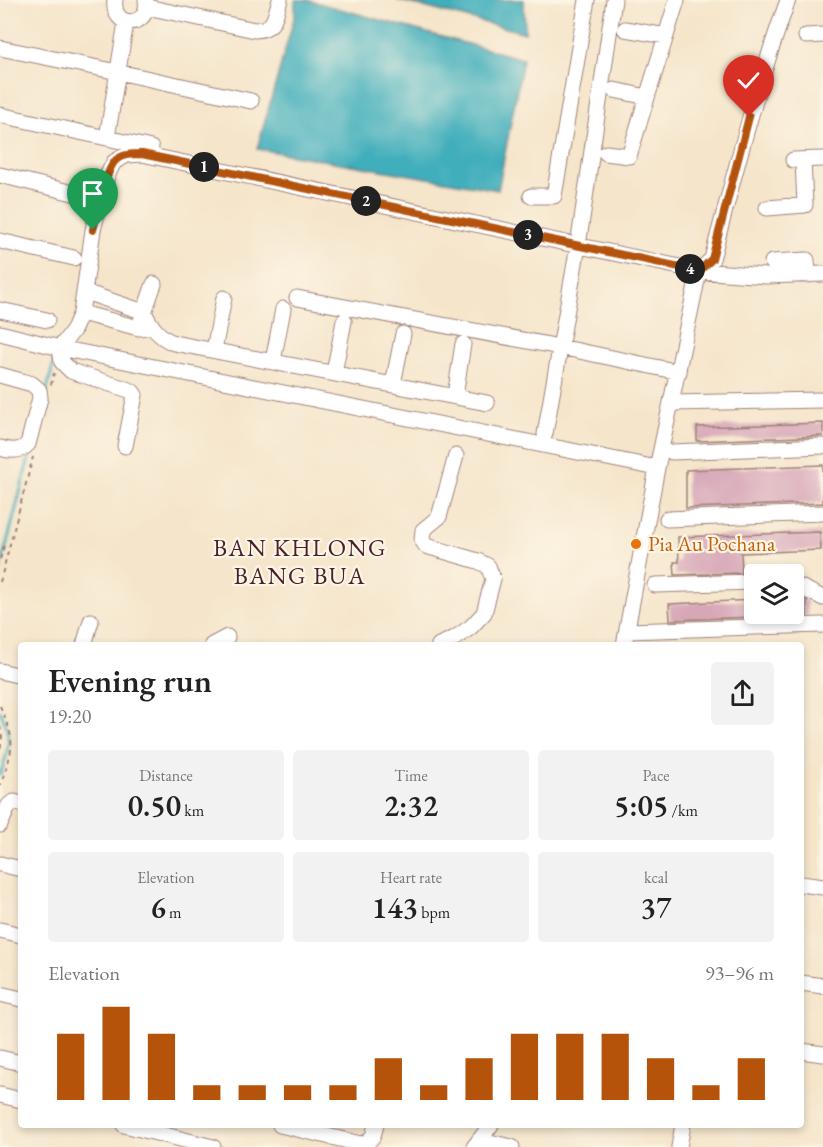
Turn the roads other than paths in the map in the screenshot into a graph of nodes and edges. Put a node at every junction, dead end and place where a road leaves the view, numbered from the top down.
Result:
1 (115, 0) edge
2 (280, 0) edge
3 (614, 0) edge
4 (677, 0) edge
5 (788, 0) edge
6 (582, 1) edge
7 (147, 4) edge
8 (126, 22) junction
9 (625, 29) dead end
10 (823, 35) edge
11 (666, 36) junction
12 (806, 36) dead end
13 (0, 48) edge
14 (118, 72) junction
15 (614, 90) dead end
16 (647, 97) junction
17 (251, 101) dead end
18 (0, 115) edge
19 (107, 138) junction
20 (606, 153) dead end
21 (823, 159) edge
22 (231, 166) dead end
23 (0, 175) edge
24 (85, 196) dead end
25 (531, 196) dead end
26 (767, 208) dead end
27 (0, 241) edge
28 (578, 246) junction
29 (74, 258) dead end
30 (772, 262) dead end
31 (699, 271) junction
32 (815, 274) edge
33 (154, 284) dead end
34 (85, 292) junction
35 (224, 298) dead end
36 (297, 298) dead end
37 (283, 309) dead end
38 (0, 310) edge
39 (81, 313) junction
40 (47, 320) dead end
41 (344, 321) dead end
42 (144, 322) junction
43 (0, 333) edge
44 (403, 334) dead end
45 (463, 344) dead end
46 (560, 347) junction
47 (60, 348) junction
48 (214, 350) junction
49 (273, 362) junction
50 (679, 372) junction
51 (334, 373) junction
52 (0, 375) edge
53 (393, 384) junction
54 (455, 396) junction
55 (823, 400) edge
56 (487, 403) dead end
57 (672, 403) junction
58 (545, 434) dead end
59 (125, 446) dead end
60 (823, 446) edge
61 (0, 448) edge
62 (672, 452) dead end
63 (456, 456) dead end
64 (657, 468) junction
65 (823, 513) edge
66 (667, 519) dead end
67 (744, 582) edge
68 (655, 585) dead end
69 (804, 589) edge
70 (823, 598) edge
71 (92, 621) dead end
72 (823, 625) edge
73 (227, 637) dead end
74 (626, 638) edge
75 (657, 638) edge
76 (85, 642) edge
77 (218, 642) edge
78 (446, 642) edge
79 (0, 671) edge
80 (18, 675) edge
81 (18, 803) edge
82 (0, 825) edge
83 (0, 864) edge
84 (18, 868) edge
85 (804, 884) edge
86 (823, 887) edge
87 (0, 930) edge
88 (18, 934) edge
89 (804, 983) edge
90 (823, 986) edge
91 (0, 994) edge
92 (18, 998) edge
93 (804, 1051) edge
94 (823, 1054) edge
95 (0, 1058) edge
96 (18, 1062) edge
97 (0, 1095) edge
98 (18, 1099) edge
99 (136, 1128) edge
100 (293, 1128) edge
101 (375, 1128) edge
102 (489, 1128) edge
103 (682, 1128) edge
104 (476, 1144) edge
105 (213, 1147) edge
106 (512, 1147) edge
107 (679, 1147) edge

1 - 8 street
2 - 7 street
3 - 28 street
4 - 11 street
5 - 31 street
6 - 25 street
7 - 8 street
8 - 14 street
9 - 11 street
10 - 12 street
11 - 16 street
13 - 14 street
14 - 17 street
14 - 19 street
15 - 16 street
16 - 20 street
18 - 19 street
19 - 22 street
21 - 26 street
23 - 24 street
27 - 29 street
28 - 31 street
28 - 34 street
28 - 46 street
30 - 32 street
31 - 32 street
31 - 50 street
33 - 42 street
34 - 39 street
34 - 42 street
35 - 48 street
36 - 46 street
37 - 49 street
38 - 40 street
39 - 42 street
39 - 47 street
41 - 51 street
42 - 48 street
43 - 47 street
44 - 53 street
45 - 54 street
46 - 50 street
46 - 58 street
47 - 59 street
47 - 64 street
48 - 49 street
49 - 51 street
50 - 57 street
51 - 53 street
52 - 61 street
53 - 54 street
54 - 56 street
55 - 57 street
57 - 64 street
60 - 62 street
63 - 78 street
64 - 74 street
65 - 66 street
67 - 68 street
69 - 70 street
71 - 76 street
72 - 75 street
73 - 77 street
74 - 75 street
79 - 80 street
81 - 82 street
83 - 84 street
85 - 86 street
87 - 88 street
89 - 90 street
91 - 92 street
93 - 94 street
95 - 96 street
97 - 98 street
99 - 105 street
100 - 101 street
102 - 104 street
103 - 107 street
104 - 106 street

